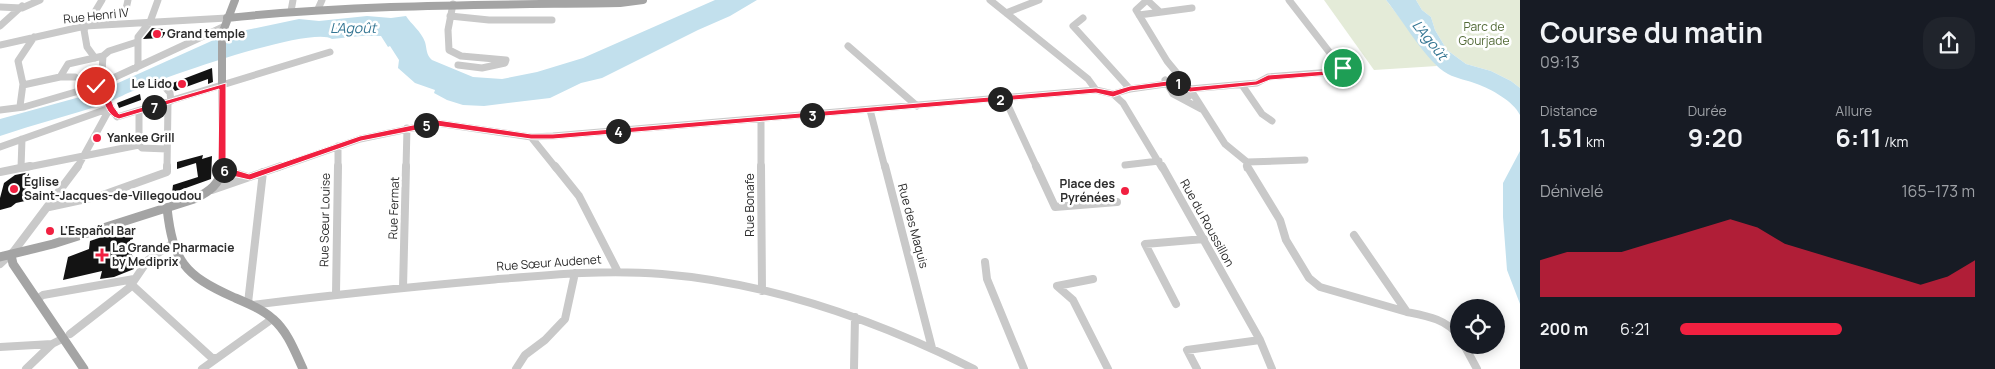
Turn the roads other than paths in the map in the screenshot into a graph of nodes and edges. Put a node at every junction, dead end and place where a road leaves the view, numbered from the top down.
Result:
1 (25, 0) edge
2 (40, 0) edge
3 (102, 0) edge
4 (128, 0) edge
5 (158, 0) edge
6 (235, 0) edge
7 (293, 0) edge
8 (322, 0) edge
9 (643, 0) edge
10 (990, 0) edge
11 (1039, 0) edge
12 (1147, 0) edge
13 (1289, 0) edge
14 (424, 2) edge
15 (453, 4) junction
16 (0, 8) edge
17 (22, 8) junction
18 (1192, 8) dead end
19 (126, 9) dead end
20 (318, 10) junction
21 (291, 11) junction
22 (1160, 12) junction
23 (1006, 14) junction
24 (1139, 15) junction
25 (450, 16) junction
26 (227, 18) junction
27 (1083, 18) dead end
28 (552, 20) dead end
29 (150, 22) junction
30 (0, 26) edge
31 (85, 26) junction
32 (223, 27) junction
33 (34, 37) junction
34 (137, 42) junction
35 (0, 45) edge
36 (848, 46) dead end
37 (330, 52) dead end
38 (103, 56) junction
39 (94, 58) junction
40 (1167, 61) junction
41 (458, 65) dead end
42 (136, 68) junction
43 (60, 77) junction
44 (75, 77) dead end
45 (23, 85) junction
46 (223, 85) junction
47 (1242, 85) junction
48 (164, 86) dead end
49 (103, 87) junction
50 (1169, 87) junction
51 (1188, 87) junction
52 (1141, 88) junction
53 (1130, 89) junction
54 (1096, 90) junction
55 (1113, 94) junction
56 (1006, 99) junction
57 (170, 102) junction
58 (917, 106) junction
59 (24, 107) junction
60 (110, 107) junction
61 (0, 110) edge
62 (870, 110) junction
63 (140, 112) junction
64 (1206, 114) junction
65 (761, 119) junction
66 (1272, 121) dead end
67 (408, 128) junction
68 (531, 137) junction
69 (22, 139) junction
70 (139, 145) junction
71 (338, 146) junction
72 (0, 147) edge
73 (167, 148) junction
74 (85, 156) junction
75 (1305, 160) dead end
76 (1159, 161) junction
77 (1247, 162) junction
78 (1124, 165) dead end
79 (21, 168) junction
80 (0, 172) edge
81 (262, 172) junction
82 (222, 173) junction
83 (250, 177) junction
84 (212, 190) junction
85 (1117, 202) dead end
86 (49, 207) junction
87 (167, 208) junction
88 (1354, 235) dead end
89 (1204, 239) junction
90 (173, 243) junction
91 (11, 254) junction
92 (0, 257) edge
93 (611, 259) junction
94 (984, 262) dead end
95 (0, 264) edge
96 (603, 272) junction
97 (618, 272) junction
98 (575, 273) junction
99 (1093, 279) dead end
100 (133, 282) junction
101 (403, 288) junction
102 (762, 290) junction
103 (336, 294) junction
104 (37, 299) junction
105 (250, 304) junction
106 (1176, 304) dead end
107 (1407, 312) junction
108 (855, 317) junction
109 (272, 318) junction
110 (1450, 327) edge
111 (70, 334) dead end
112 (1260, 340) junction
113 (0, 347) edge
114 (932, 348) junction
115 (1469, 354) edge
116 (217, 358) junction
117 (26, 369) edge
118 (84, 369) edge
119 (202, 369) edge
120 (303, 369) edge
121 (516, 369) edge
122 (854, 369) edge
123 (974, 369) edge
124 (1024, 369) edge
125 (1108, 369) edge
126 (1197, 369) edge
127 (1272, 369) edge
128 (1477, 369) edge

1 - 17 street
2 - 17 street
3 - 31 street
4 - 19 street
5 - 29 street
6 - 26 main road
7 - 21 street
8 - 20 street
9 - 15 main road
10 - 23 street
11 - 23 street
12 - 22 street
12 - 24 street
13 - 47 street
14 - 15 main road
14 - 20 main road
15 - 25 street
16 - 17 street
17 - 30 street
18 - 22 street
20 - 21 main road
21 - 26 main road
22 - 24 street
23 - 54 street
24 - 40 street
25 - 28 street
25 - 41 street
26 - 29 street, Rue Henri IV
26 - 32 main road
27 - 53 street
29 - 31 street, Rue Henri IV
29 - 34 street
31 - 33 street, Rue Henri IV
31 - 39 street
32 - 42 street
32 - 46 main road
33 - 35 street, Rue Henri IV
33 - 45 street
34 - 38 street
34 - 42 street
36 - 58 street
37 - 46 street
38 - 39 street
38 - 49 street
39 - 43 street
40 - 50 street
40 - 51 street
42 - 49 street
43 - 44 street
43 - 45 street
45 - 59 street
46 - 57 street
46 - 82 main road
47 - 51 street
47 - 66 street
48 - 57 street
49 - 59 street
49 - 60 street
50 - 51 street
50 - 51 street
50 - 52 street
50 - 52 street
50 - 64 street
51 - 64 street
52 - 53 street
53 - 55 street
54 - 55 street
54 - 56 street
55 - 76 street, Rue du Roussillon
56 - 58 street
56 - 85 street
57 - 63 street
57 - 73 street
58 - 62 street
59 - 61 street
60 - 63 street
60 - 69 street
60 - 74 street
62 - 65 street
62 - 114 street, Rue des Maquis
63 - 70 street
64 - 77 street
65 - 68 street
65 - 102 street, Rue Bonafe
67 - 68 street
67 - 71 street
67 - 101 street, Rue Fermat
68 - 93 street
69 - 72 street
69 - 79 street
70 - 73 street
70 - 74 street
71 - 81 street
71 - 103 street, Rue Sœur Louise
73 - 86 street
74 - 79 street
74 - 86 street
75 - 77 street
76 - 78 street
76 - 89 street, Rue du Roussillon
77 - 107 street
79 - 80 street
81 - 83 street
81 - 105 street
82 - 83 street
82 - 84 main road
83 - 84 street
84 - 87 main road
86 - 91 street
87 - 90 main road
87 - 91 main road
88 - 107 street
89 - 106 street
89 - 112 street, Rue du Roussillon
90 - 100 street
90 - 105 main road
91 - 92 main road
91 - 95 street
91 - 104 main road
93 - 96 street
93 - 97 street
94 - 124 street
96 - 97 street, Rue Sœur Audenet
96 - 98 street, Rue Sœur Audenet
97 - 102 street, Rue Sœur Audenet
98 - 101 street, Rue Sœur Audenet
98 - 121 street
99 - 125 street
100 - 104 street
100 - 111 street
100 - 116 street
101 - 103 street, Rue Sœur Audenet
102 - 108 street, Rue Sœur Audenet
103 - 105 street, Rue Sœur Audenet
104 - 118 main road
105 - 109 main road
107 - 110 street
108 - 114 street, Rue Sœur Audenet
108 - 122 street
109 - 116 street
109 - 120 main road
112 - 126 street
112 - 127 street, Rue du Roussillon
113 - 117 street
114 - 123 street, Rue Sœur Audenet
115 - 128 street
116 - 119 street

